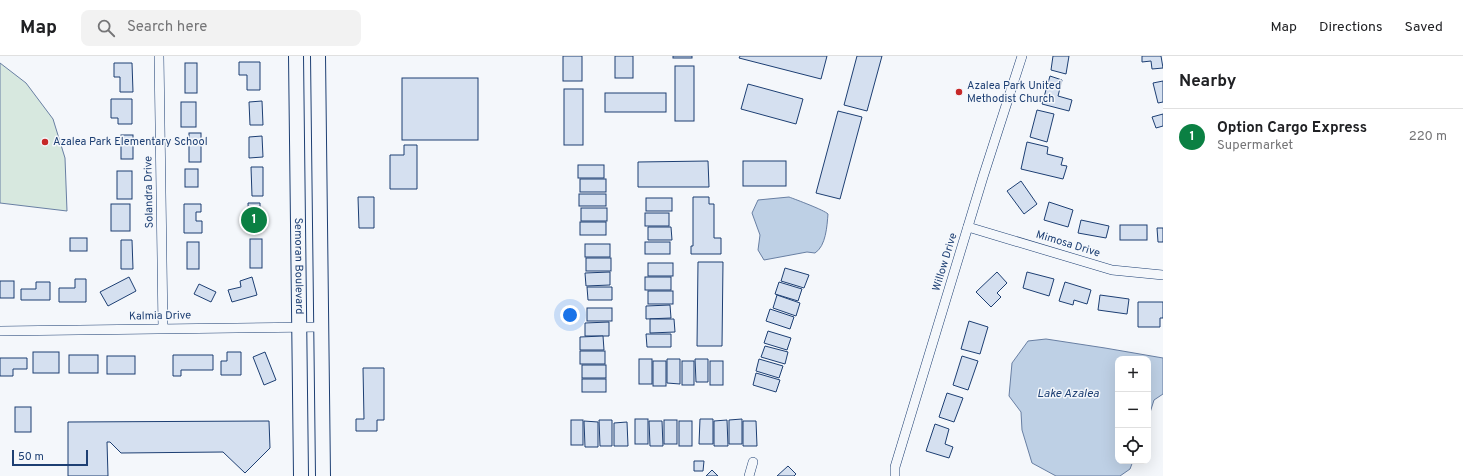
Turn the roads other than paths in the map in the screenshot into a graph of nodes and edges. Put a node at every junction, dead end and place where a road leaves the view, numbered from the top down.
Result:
1 (159, 56) edge
2 (296, 56) edge
3 (318, 56) edge
4 (1022, 56) edge
5 (968, 227) junction
6 (1163, 275) edge
7 (299, 327) junction
8 (321, 327) junction
9 (163, 328) junction
10 (0, 330) edge
11 (753, 462) dead end
12 (301, 476) edge
13 (323, 476) edge
14 (749, 476) edge
15 (895, 476) edge

1 - 9 street, Solandra Drive
2 - 7 main road, Semoran Boulevard
3 - 8 main road, Semoran Boulevard
4 - 5 street, Willow Drive
5 - 6 street, Mimosa Drive
5 - 15 street, Willow Drive
7 - 8 street, Kalmia Drive
7 - 9 street, Kalmia Drive
7 - 12 main road, Semoran Boulevard
8 - 13 main road, Semoran Boulevard
9 - 10 street, Kalmia Drive
11 - 14 street

